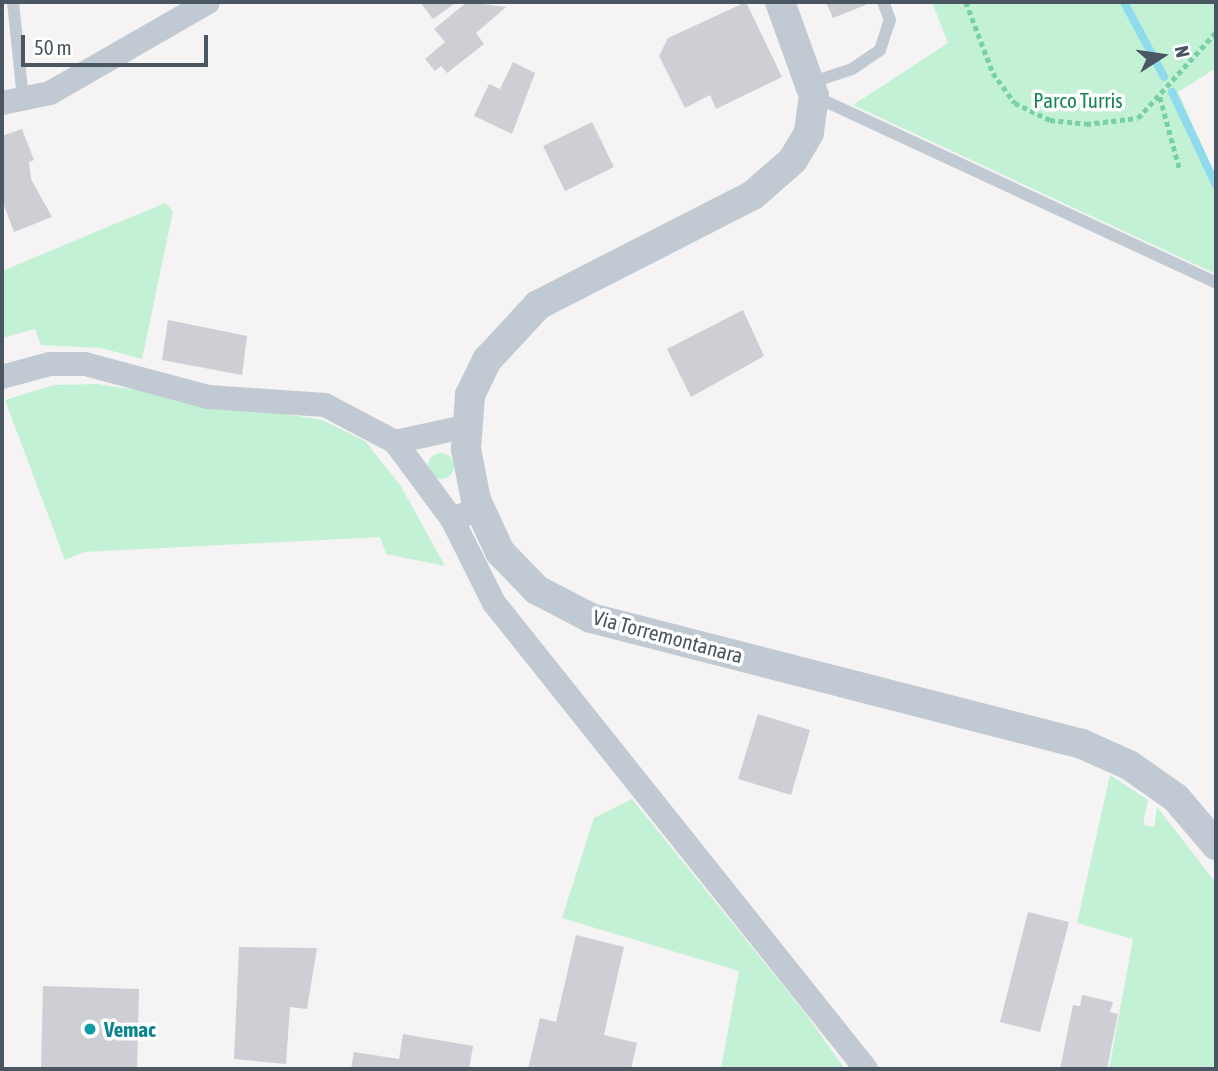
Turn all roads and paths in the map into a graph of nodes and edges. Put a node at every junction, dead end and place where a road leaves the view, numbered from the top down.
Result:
1 (13, 2) edge
2 (208, 2) edge
3 (780, 2) edge
4 (883, 2) edge
5 (966, 2) edge
6 (1216, 32) edge
7 (812, 90) junction
8 (1159, 96) junction
9 (13, 101) edge
10 (1180, 170) dead end
11 (1216, 283) edge
12 (2, 377) edge
13 (464, 426) junction
14 (394, 442) junction
15 (466, 514) junction
16 (1216, 845) edge
17 (866, 1069) edge

1 - 9 lane
2 - 9 street
3 - 7 street, Via Torremontanara
4 - 7 lane
5 - 8 path
6 - 8 path
7 - 11 lane
7 - 13 street, Via Torremontanara
8 - 10 path
12 - 14 street
13 - 14 street
13 - 15 street, Via Torremontanara
14 - 15 street
15 - 16 street, Via Torremontanara
15 - 17 street, Via Torremontanara

